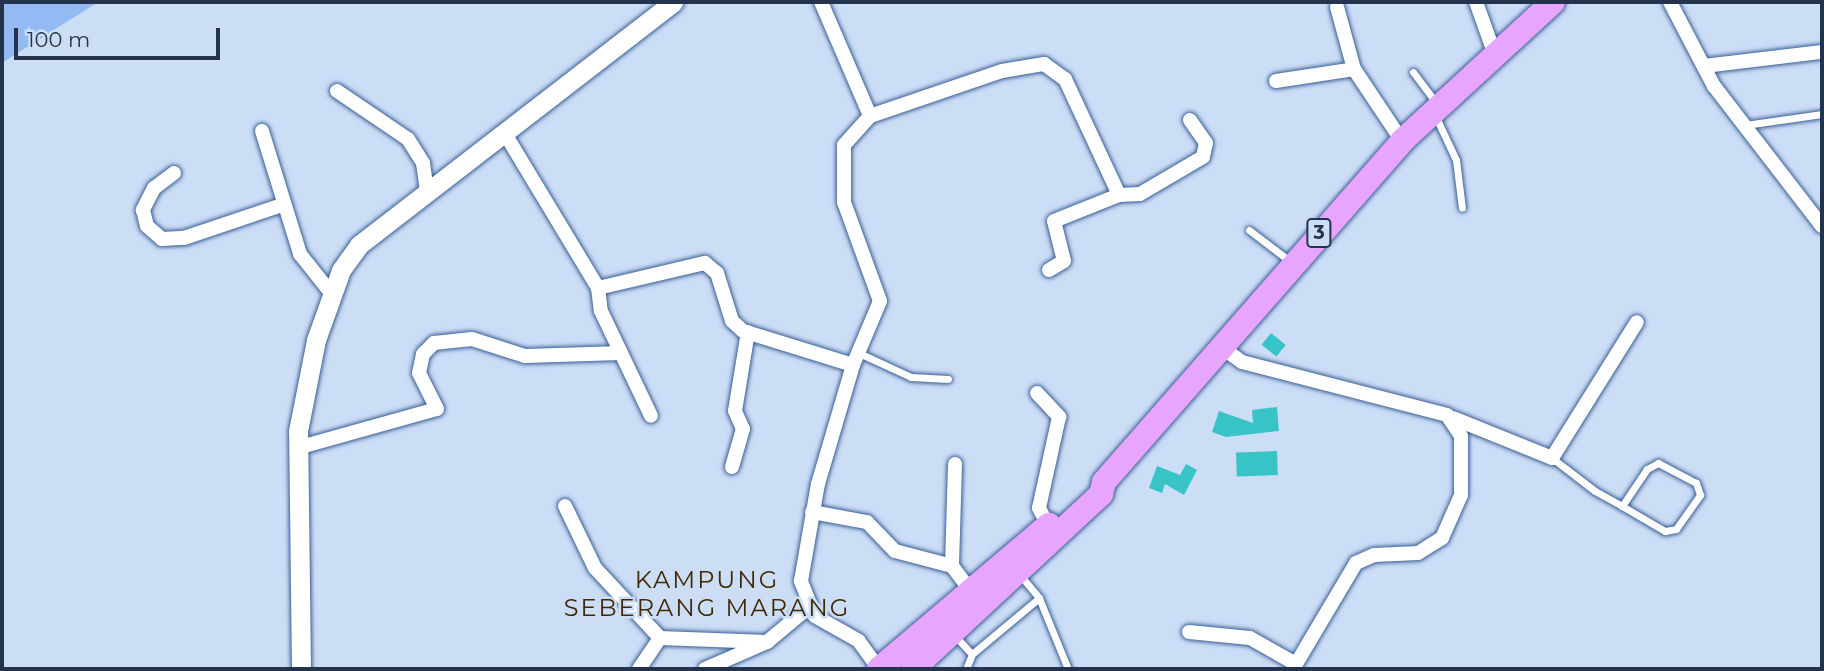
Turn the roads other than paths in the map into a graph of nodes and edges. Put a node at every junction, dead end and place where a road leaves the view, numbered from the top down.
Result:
1 (673, 2) edge
2 (821, 2) edge
3 (1476, 2) edge
4 (1553, 2) edge
5 (1670, 2) edge
6 (1337, 7) dead end
7 (1822, 52) edge
8 (1495, 55) junction
9 (1704, 66) junction
10 (1353, 69) junction
11 (1413, 72) dead end
12 (1276, 81) dead end
13 (337, 92) dead end
14 (1436, 109) junction
15 (1822, 114) edge
16 (870, 116) junction
17 (1190, 120) dead end
18 (1745, 125) junction
19 (262, 131) dead end
20 (503, 132) junction
21 (1402, 141) junction
22 (423, 163) junction
23 (174, 173) dead end
24 (445, 177) junction
25 (427, 191) junction
26 (1119, 195) junction
27 (282, 205) junction
28 (1462, 208) dead end
29 (1822, 226) edge
30 (1250, 230) dead end
31 (1292, 262) junction
32 (1049, 270) dead end
33 (598, 288) junction
34 (331, 293) junction
35 (1637, 322) dead end
36 (748, 332) junction
37 (1224, 349) junction
38 (621, 353) junction
39 (856, 359) junction
40 (948, 379) dead end
41 (1037, 393) dead end
42 (651, 416) dead end
43 (1450, 416) junction
44 (297, 448) junction
45 (1552, 458) junction
46 (955, 464) dead end
47 (732, 467) dead end
48 (1104, 482) junction
49 (565, 506) dead end
50 (1622, 506) junction
51 (812, 512) junction
52 (1048, 526) junction
53 (952, 566) junction
54 (1020, 575) junction
55 (972, 593) junction
56 (1039, 598) junction
57 (809, 607) junction
58 (1189, 632) dead end
59 (954, 635) junction
60 (660, 638) junction
61 (767, 642) junction
62 (972, 654) junction
63 (1293, 666) edge
64 (301, 669) edge
65 (639, 669) edge
66 (705, 669) edge
67 (879, 669) edge
68 (913, 669) edge
69 (966, 669) edge
70 (1068, 669) edge

1 - 20 street
2 - 16 street
3 - 8 street
4 - 8 highway, 3
5 - 9 street
6 - 10 street
7 - 9 street
8 - 14 highway, 3
9 - 18 street
10 - 12 street
10 - 21 street
11 - 14 lane
13 - 22 street
14 - 21 highway, 3
14 - 28 lane
15 - 18 lane
16 - 26 street
16 - 39 street
17 - 26 street
18 - 29 street
19 - 27 street
20 - 24 street
20 - 33 street
21 - 31 highway, 3
22 - 24 street
22 - 25 street
23 - 27 street
24 - 25 street
25 - 34 street
26 - 32 street
27 - 34 street
30 - 31 lane
31 - 37 highway, 3
33 - 36 street
33 - 38 street
34 - 44 street
35 - 45 street
36 - 39 street
36 - 47 street
37 - 43 street
37 - 48 highway, 3
38 - 42 street
38 - 44 street
39 - 40 lane
39 - 51 street
41 - 52 street
43 - 45 street
43 - 63 street
44 - 64 street
45 - 50 lane
46 - 53 street
48 - 52 highway, 3
48 - 54 highway, 3
49 - 60 street
50 - 50 lane
51 - 53 street
51 - 57 street
52 - 55 highway, 3
53 - 55 street
54 - 56 lane
54 - 59 highway, 3
55 - 67 highway, 3
56 - 62 lane
56 - 70 lane
57 - 61 street
57 - 67 street
58 - 63 street
59 - 62 lane
59 - 68 highway, 3
60 - 61 street
60 - 65 street
61 - 66 street
62 - 69 lane

